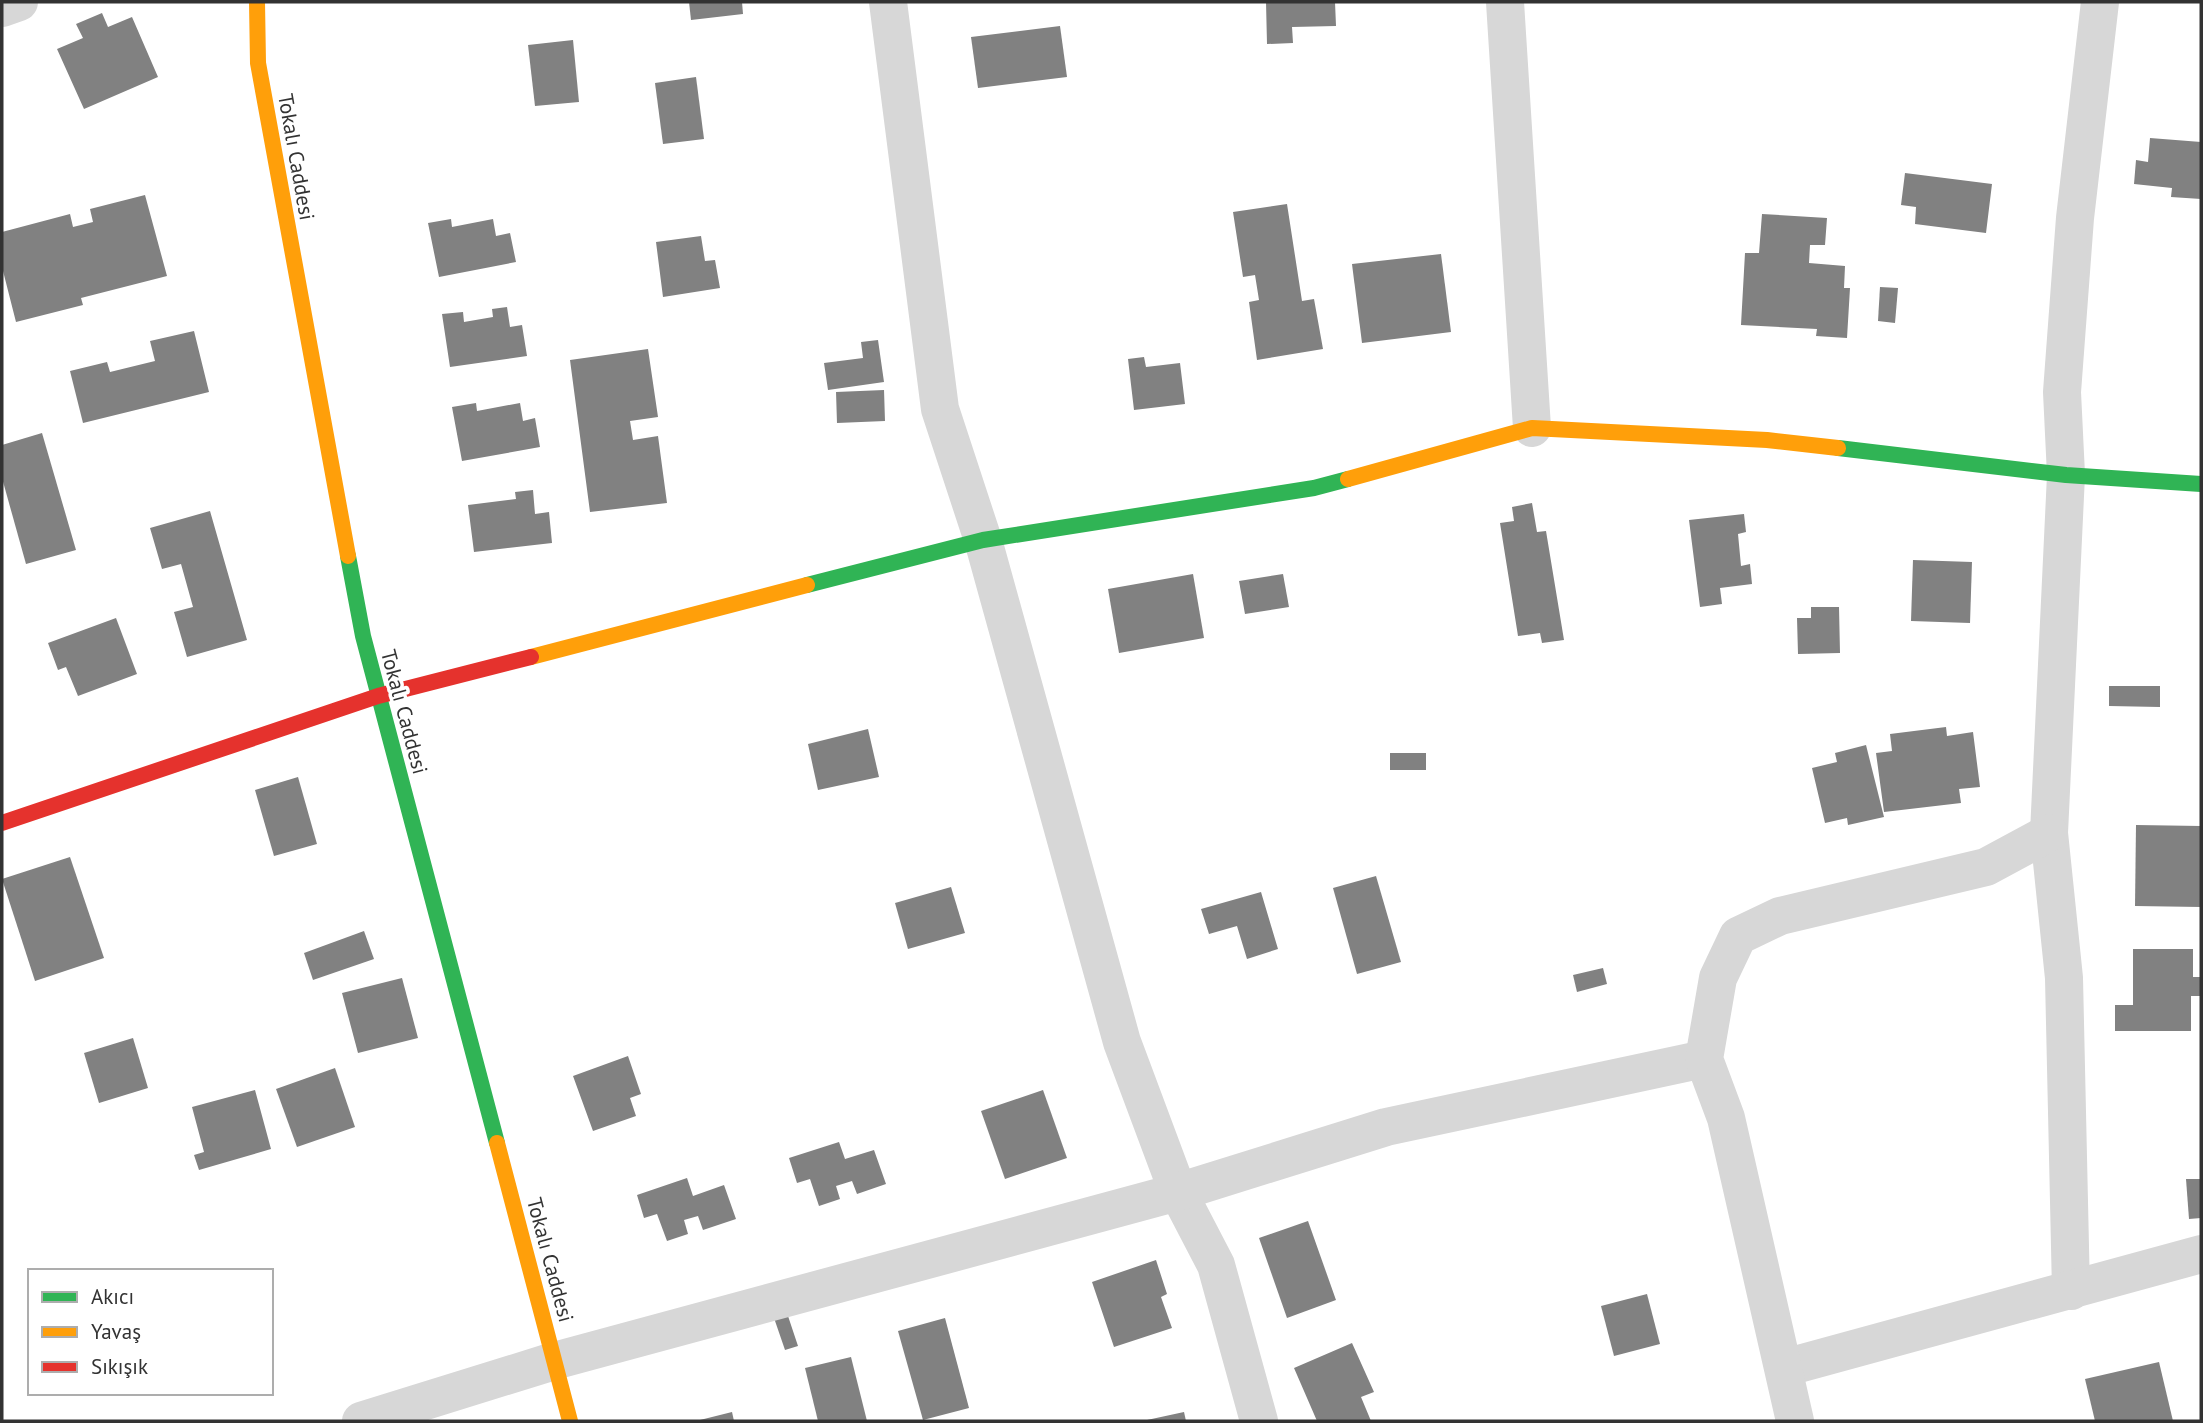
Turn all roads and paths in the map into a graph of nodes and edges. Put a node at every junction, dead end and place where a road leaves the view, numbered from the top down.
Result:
1 (19, 2) edge
2 (257, 2) edge
3 (888, 2) edge
4 (1505, 2) edge
5 (2100, 2) edge
6 (2, 8) edge
7 (1532, 428) junction
8 (2066, 475) junction
9 (2201, 484) edge
10 (983, 540) junction
11 (379, 696) junction
12 (2, 823) edge
13 (2049, 833) junction
14 (1704, 1059) junction
15 (1178, 1192) junction
16 (2201, 1254) edge
17 (2071, 1291) junction
18 (554, 1361) junction
19 (1784, 1368) junction
20 (361, 1421) edge
21 (570, 1421) edge
22 (1259, 1421) edge
23 (1796, 1421) edge

1 - 6 street
2 - 11 street, Tokalı Caddesi
3 - 10 street
4 - 7 street
5 - 8 street
7 - 8 street
7 - 10 street
8 - 9 street
8 - 13 street
10 - 11 street
10 - 15 street
11 - 12 street
11 - 18 street, Tokalı Caddesi
13 - 14 street
13 - 17 street
14 - 15 street
14 - 19 street
15 - 18 street
15 - 22 street
16 - 17 street
17 - 19 street
18 - 20 street
18 - 21 street, Tokalı Caddesi
19 - 23 street

